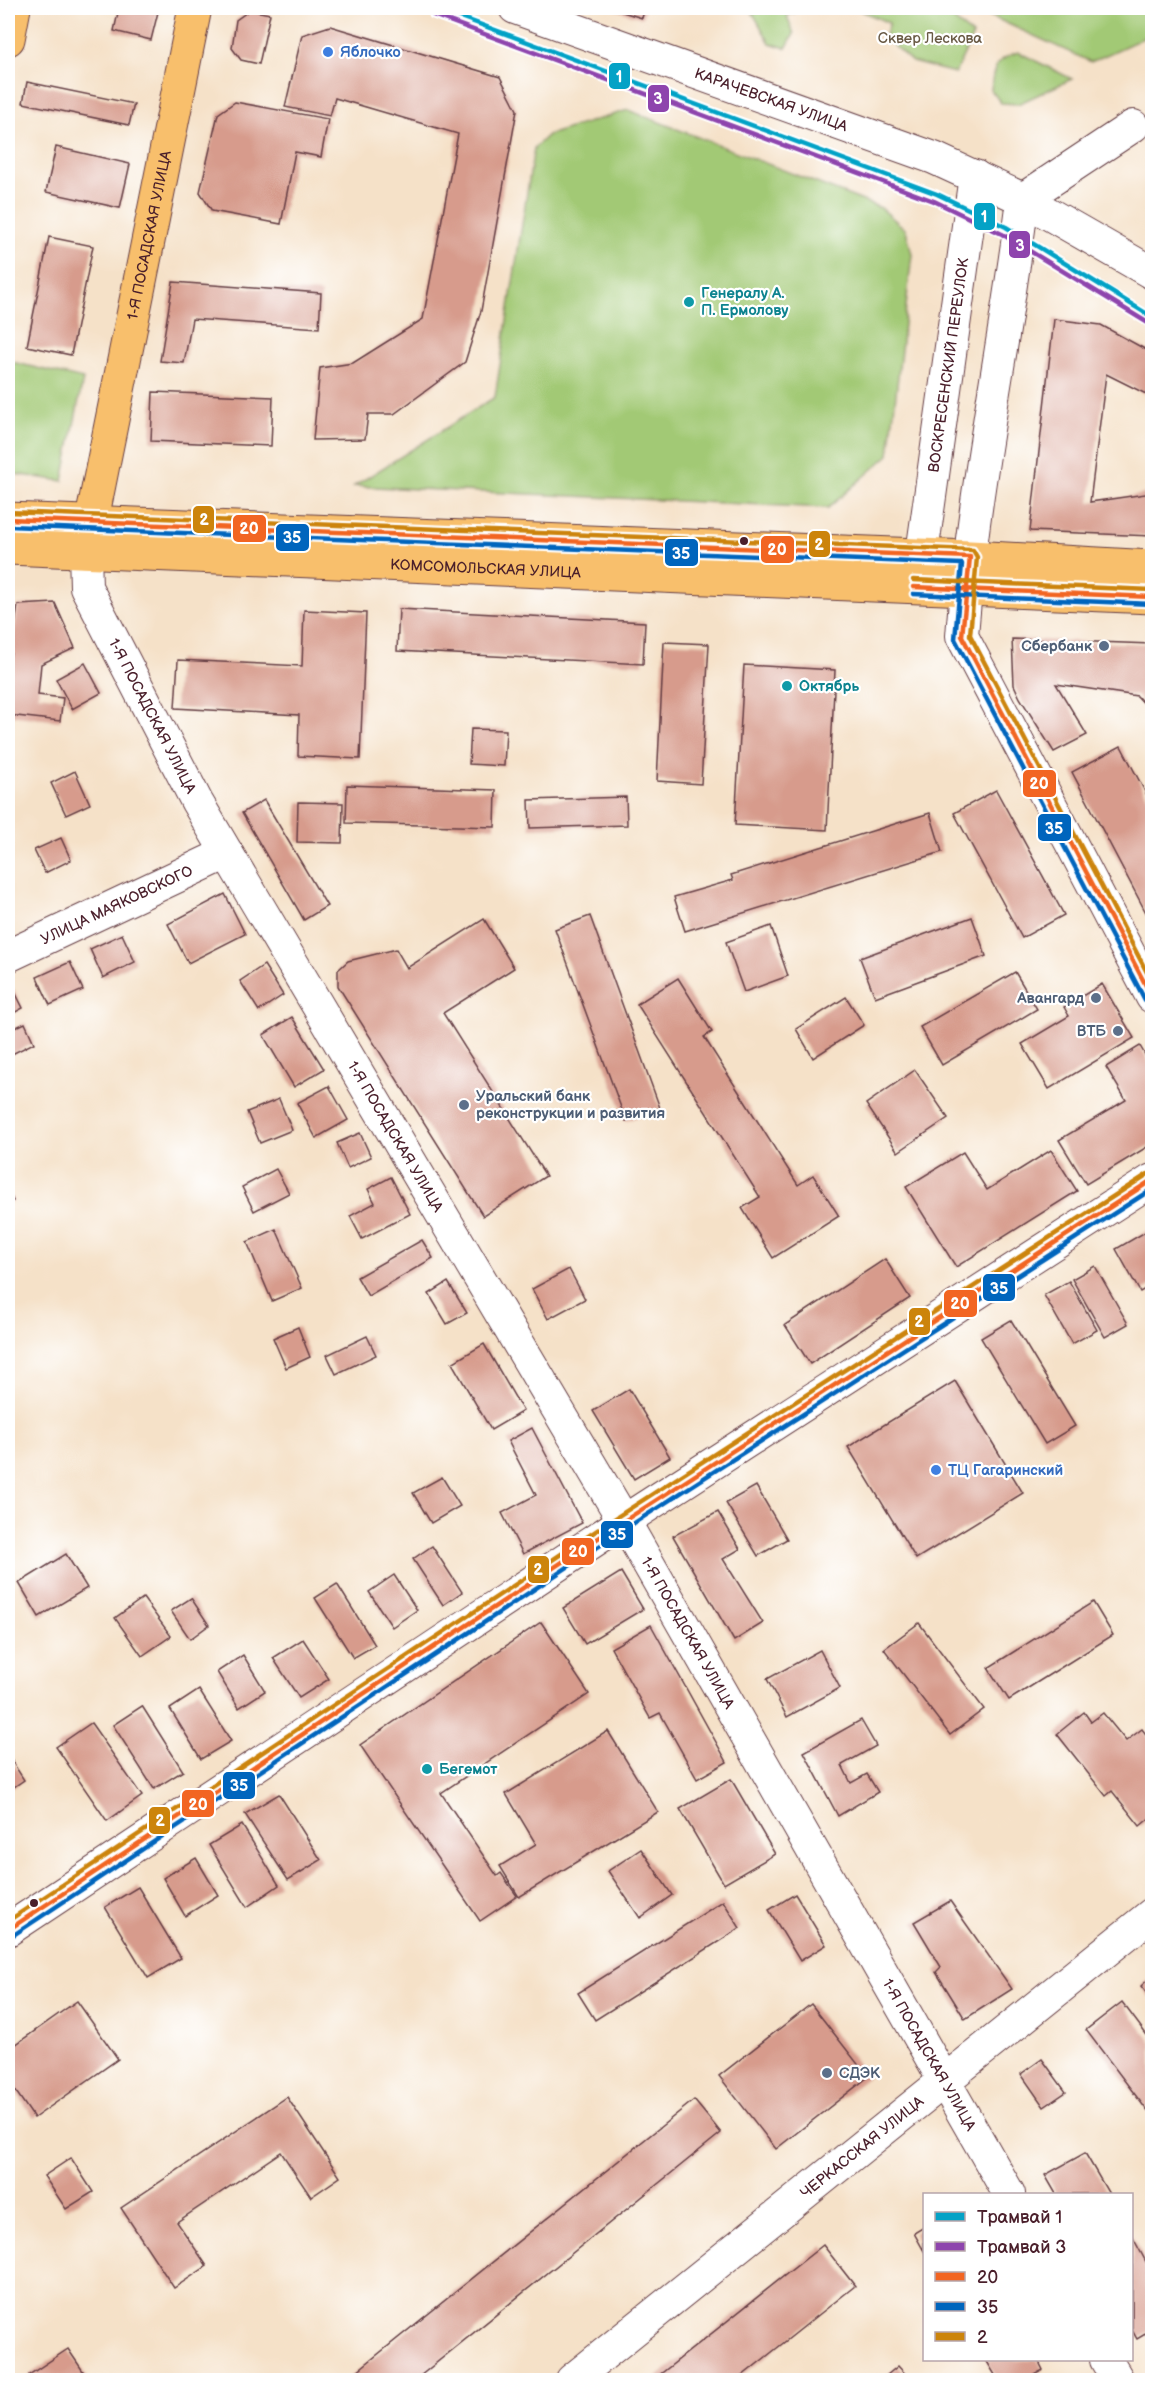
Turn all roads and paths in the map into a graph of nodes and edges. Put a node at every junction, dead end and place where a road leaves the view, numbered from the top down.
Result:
1 (14, 8) edge
2 (195, 8) edge
3 (514, 8) edge
4 (8, 39) edge
5 (1133, 126) dead end
6 (975, 176) junction
7 (1023, 199) junction
8 (1152, 273) edge
9 (8, 519) edge
10 (88, 537) junction
11 (8, 548) edge
12 (1152, 567) edge
13 (920, 571) junction
14 (968, 573) junction
15 (1152, 597) edge
16 (227, 853) junction
17 (8, 956) edge
18 (1152, 997) edge
19 (1152, 1180) edge
20 (624, 1521) junction
21 (1152, 1914) edge
22 (8, 1930) edge
23 (946, 2082) junction
24 (1008, 2193) edge
25 (1107, 2361) edge
26 (572, 2380) edge
27 (1118, 2380) edge

1 - 4 main road
2 - 10 main road, 1-Я ПОСАДСКАЯ УЛИЦА
3 - 6 street, КАРАЧЕВСКАЯ УЛИЦА
5 - 7 street
6 - 7 street, КАРАЧЕВСКАЯ УЛИЦА
6 - 13 street, ВОСКРЕСЕНСКИЙ ПЕРЕУЛОК
7 - 8 street, КАРАЧЕВСКАЯ УЛИЦА
7 - 14 street
9 - 10 main road, КОМСОМОЛЬСКАЯ УЛИЦА
10 - 11 main road, КОМСОМОЛЬСКАЯ УЛИЦА
10 - 13 main road, КОМСОМОЛЬСКАЯ УЛИЦА
10 - 16 street, 1-Я ПОСАДСКАЯ УЛИЦА
12 - 14 main road
13 - 14 main road, КОМСОМОЛЬСКАЯ УЛИЦА
14 - 15 main road
14 - 18 street
16 - 17 street, УЛИЦА МАЯКОВСКОГО
16 - 20 street, 1-Я ПОСАДСКАЯ УЛИЦА
19 - 20 street
20 - 22 street
20 - 23 street, 1-Я ПОСАДСКАЯ УЛИЦА
21 - 23 street, ЧЕРКАССКАЯ УЛИЦА
23 - 24 street, 1-Я ПОСАДСКАЯ УЛИЦА
23 - 26 street, ЧЕРКАССКАЯ УЛИЦА
25 - 27 street

